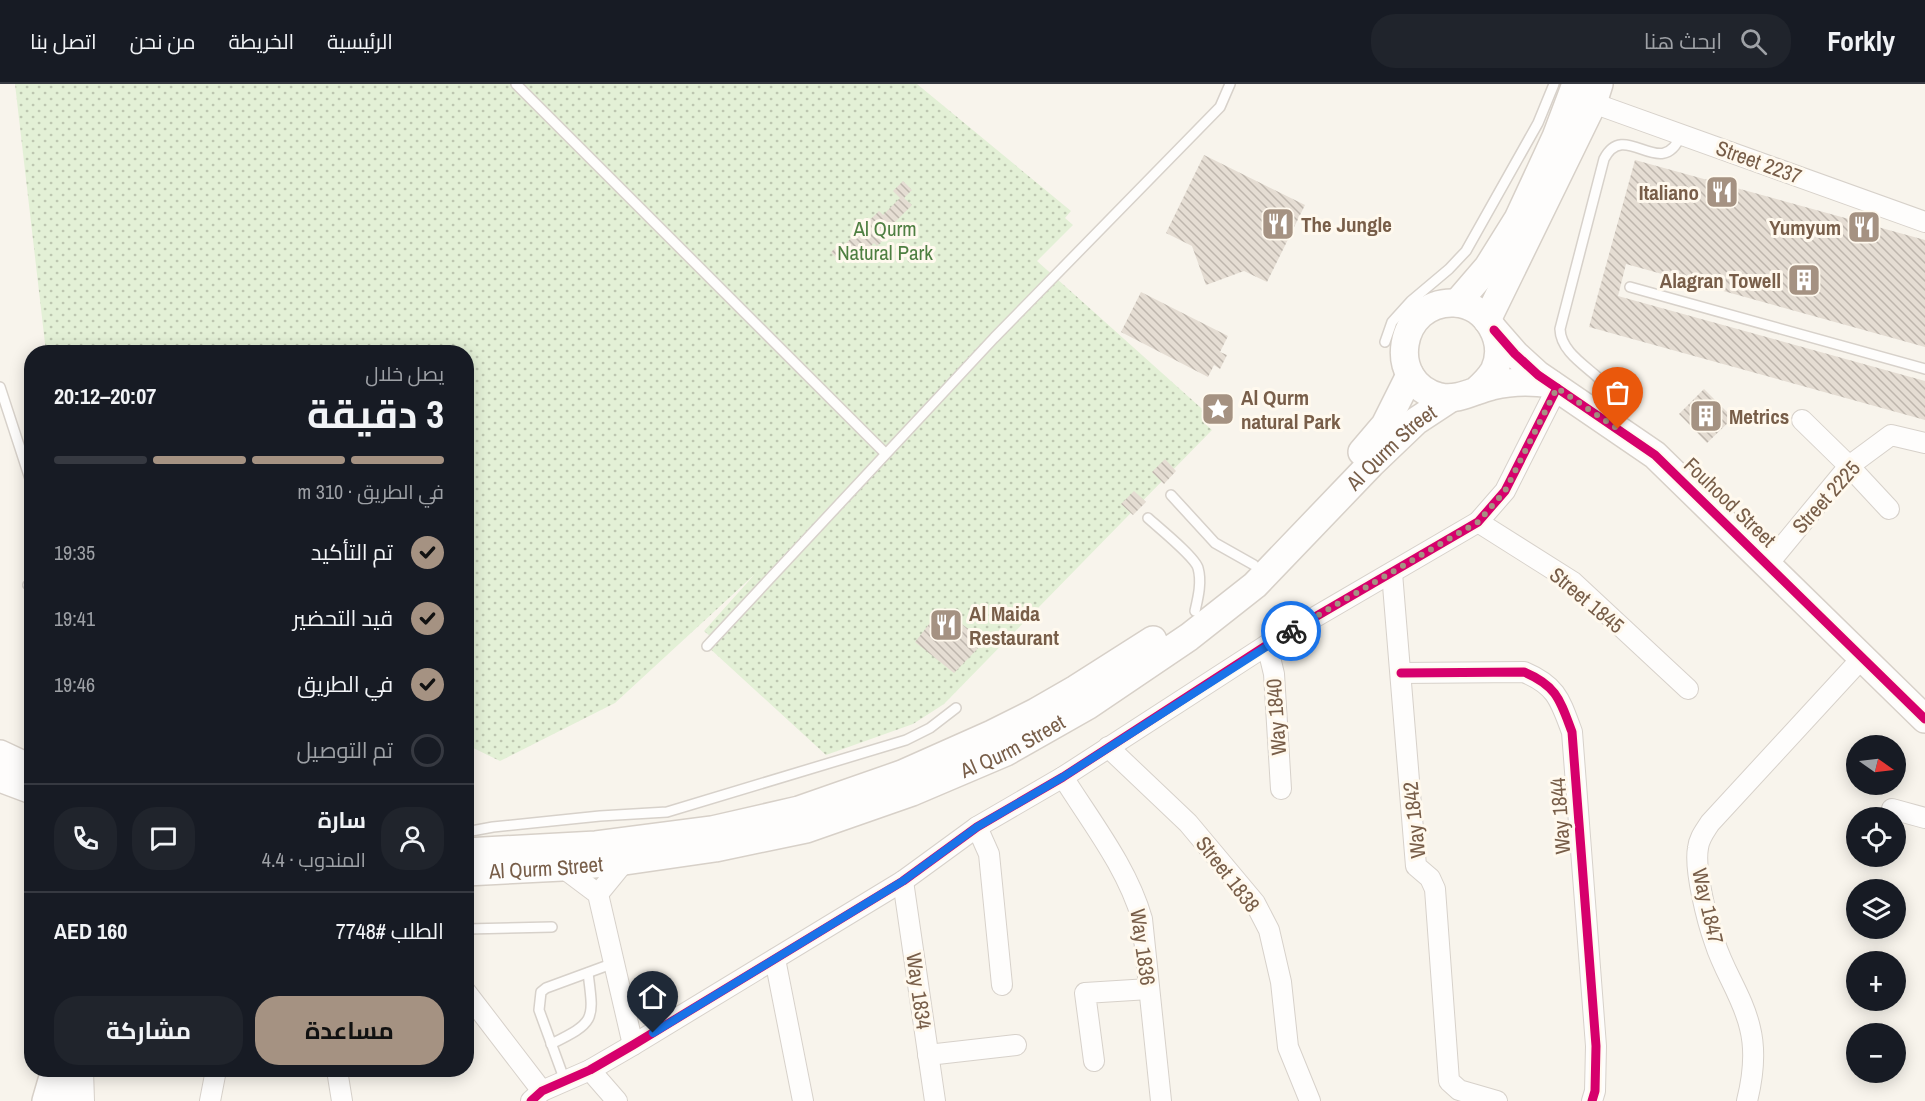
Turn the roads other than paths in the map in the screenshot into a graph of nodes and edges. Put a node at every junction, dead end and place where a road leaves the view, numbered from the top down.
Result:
1 (516, 84) edge
2 (1230, 84) edge
3 (1554, 84) edge
4 (1590, 90) edge
5 (1681, 135) junction
6 (1925, 222) edge
7 (1630, 287) dead end
8 (1457, 303) junction
9 (1491, 325) junction
10 (1385, 342) dead end
11 (1925, 369) edge
12 (1410, 375) junction
13 (1554, 386) junction
14 (0, 387) edge
15 (1463, 395) junction
16 (1599, 416) junction
17 (1802, 420) dead end
18 (1925, 443) edge
19 (885, 453) junction
20 (24, 460) edge
21 (1849, 466) junction
22 (1171, 495) dead end
23 (1889, 509) dead end
24 (1148, 518) dead end
25 (1478, 522) junction
26 (1768, 564) junction
27 (1254, 565) junction
28 (1392, 573) junction
29 (1195, 611) junction
30 (1267, 645) junction
31 (707, 646) dead end
32 (1862, 658) junction
33 (1401, 673) junction
34 (1688, 689) dead end
35 (956, 708) dead end
36 (1925, 719) edge
37 (0, 746) edge
38 (1108, 747) junction
39 (13, 774) edge
40 (1063, 777) junction
41 (1281, 789) dead end
42 (1906, 813) edge
43 (1925, 818) edge
44 (977, 827) junction
45 (474, 831) edge
46 (474, 852) edge
47 (625, 861) junction
48 (562, 867) junction
49 (474, 872) edge
50 (903, 881) junction
51 (597, 894) junction
52 (552, 927) dead end
53 (474, 929) edge
54 (774, 959) junction
55 (614, 963) junction
56 (588, 973) junction
57 (1002, 985) dead end
58 (1149, 989) junction
59 (474, 1004) edge
60 (551, 1044) junction
61 (633, 1045) junction
62 (1016, 1045) dead end
63 (928, 1055) junction
64 (1094, 1061) dead end
65 (590, 1070) junction
66 (53, 1077) edge
67 (74, 1077) edge
68 (83, 1077) edge
69 (215, 1077) edge
70 (338, 1077) edge
71 (565, 1081) junction
72 (537, 1096) edge
73 (46, 1101) edge
74 (67, 1101) edge
75 (84, 1101) edge
76 (210, 1101) edge
77 (342, 1101) edge
78 (617, 1101) edge
79 (803, 1101) edge
80 (935, 1101) edge
81 (1161, 1101) edge
82 (1310, 1101) edge
83 (1497, 1101) edge
84 (1592, 1101) edge
85 (1747, 1101) edge

1 - 19 lane
2 - 19 lane
3 - 10 lane
4 - 5 street, Street 2237
4 - 8 main road
4 - 9 main road
5 - 6 street, Street 2237
5 - 16 lane
7 - 11 lane
8 - 9 main road
8 - 12 main road
9 - 13 main road, Fouhood Street
9 - 15 main road
12 - 15 main road
12 - 27 main road, Al Qurm Street
13 - 15 main road, Fouhood Street
13 - 16 main road, Fouhood Street
13 - 25 street
14 - 20 lane
15 - 47 main road, Al Qurm Street
16 - 26 main road, Fouhood Street
17 - 21 street
18 - 21 street, Street 2225
19 - 31 lane
21 - 23 street
21 - 26 street, Street 2225
22 - 27 lane
24 - 29 lane
25 - 28 street
25 - 34 street, Street 1845
26 - 32 main road, Fouhood Street
27 - 29 main road, Al Qurm Street
28 - 30 street
28 - 33 street, Way 1842
29 - 46 main road, Al Qurm Street
30 - 38 street
30 - 41 street, Way 1840
32 - 36 main road, Fouhood Street
32 - 85 street, Way 1847
33 - 83 street, Way 1842
33 - 84 street, Way 1844
35 - 45 lane
37 - 39 main road
38 - 40 street
38 - 82 street, Street 1838
40 - 44 street
40 - 58 street, Way 1836
42 - 43 street
44 - 50 street
44 - 57 street
47 - 48 main road, Al Qurm Street
47 - 51 street
48 - 49 main road, Al Qurm Street
48 - 51 street
50 - 54 street
50 - 63 street, Way 1834
51 - 55 street
52 - 53 lane
54 - 61 street
54 - 79 street
55 - 56 lane
55 - 61 street
56 - 60 lane
56 - 60 lane
58 - 64 street
58 - 81 street, Way 1836
59 - 72 street
60 - 71 lane
61 - 65 street
62 - 63 street
63 - 80 street, Way 1834
65 - 71 street
65 - 78 street
66 - 73 main road
67 - 74 main road
68 - 75 street
69 - 76 street
70 - 77 street
71 - 72 street

